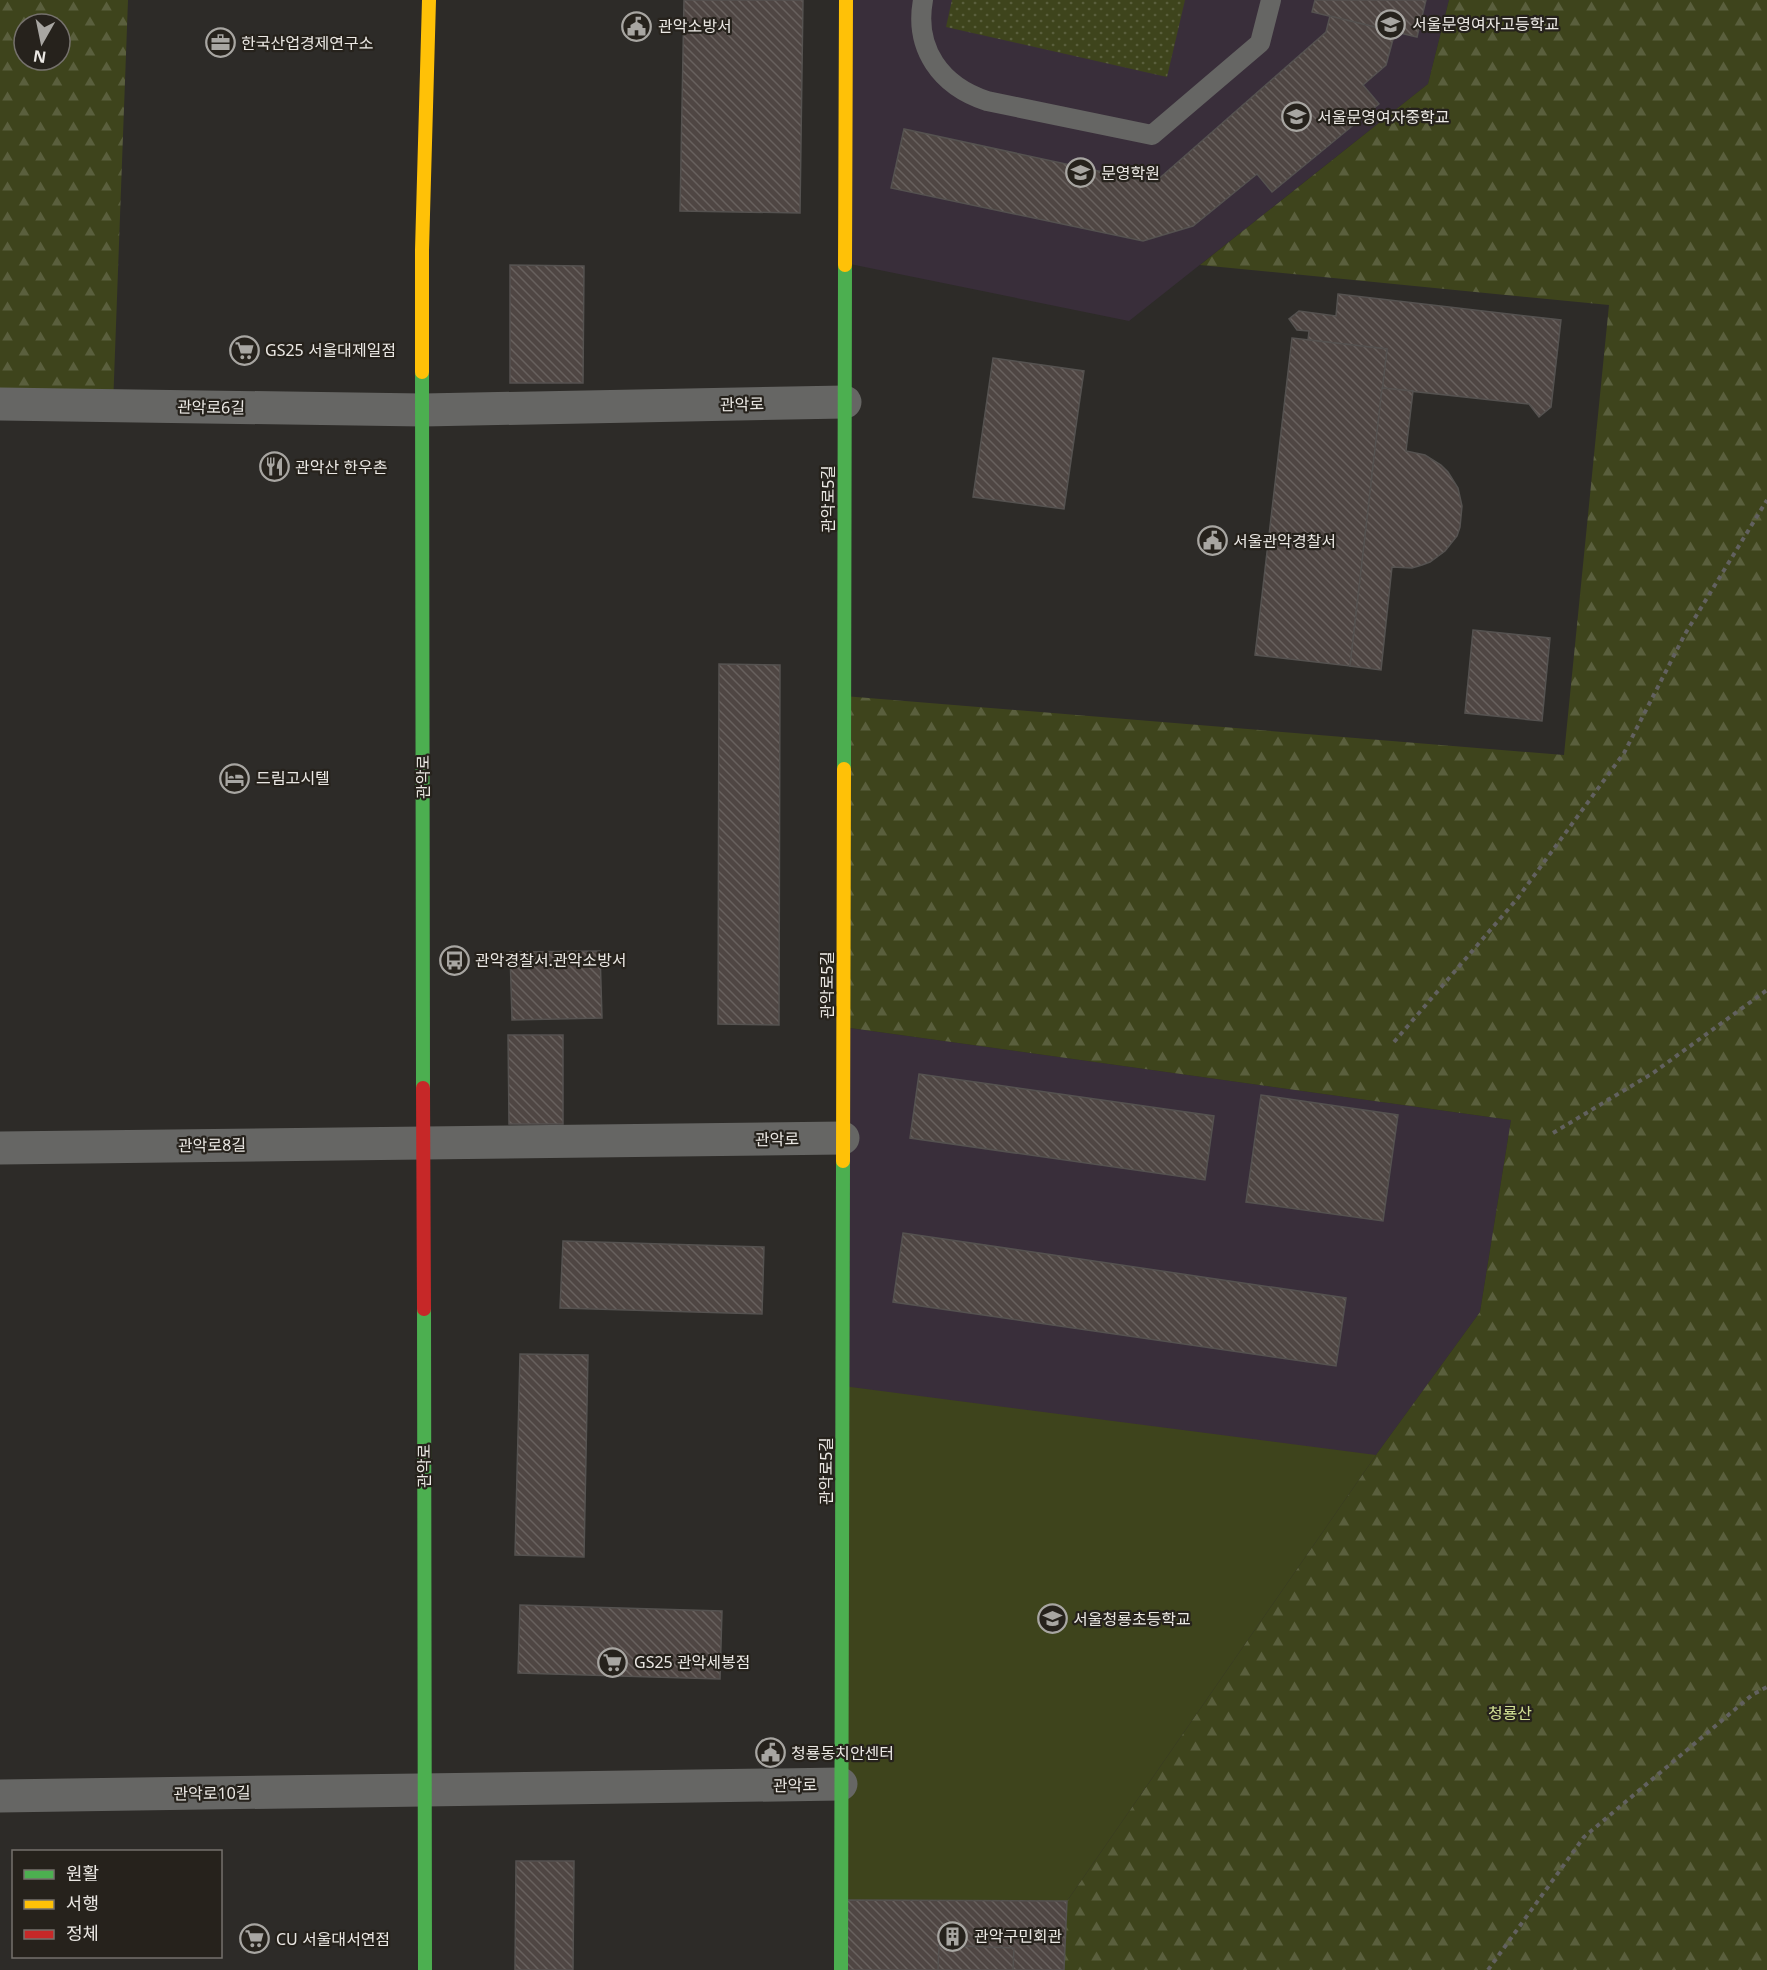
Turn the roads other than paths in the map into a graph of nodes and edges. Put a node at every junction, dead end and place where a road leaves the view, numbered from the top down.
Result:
1 (429, 0) edge
2 (846, 0) edge
3 (923, 0) edge
4 (1271, 0) edge
5 (845, 402) junction
6 (0, 404) edge
7 (423, 410) junction
8 (843, 1138) junction
9 (424, 1143) junction
10 (0, 1148) edge
11 (841, 1784) junction
12 (425, 1790) junction
13 (0, 1796) edge
14 (425, 1970) edge
15 (841, 1970) edge

1 - 7 main road, 관악로
2 - 5 main road, 관악로5길
3 - 4 lane
5 - 7 street, 관악로
5 - 8 main road, 관악로5길
6 - 7 street, 관악로6길
7 - 9 main road, 관악로
8 - 9 street, 관악로
8 - 11 main road, 관악로5길
9 - 10 street, 관악로8길
9 - 12 main road, 관악로
11 - 12 street, 관악로
11 - 15 main road, 관악로5길
12 - 13 street, 관악로10길
12 - 14 main road, 관악로

